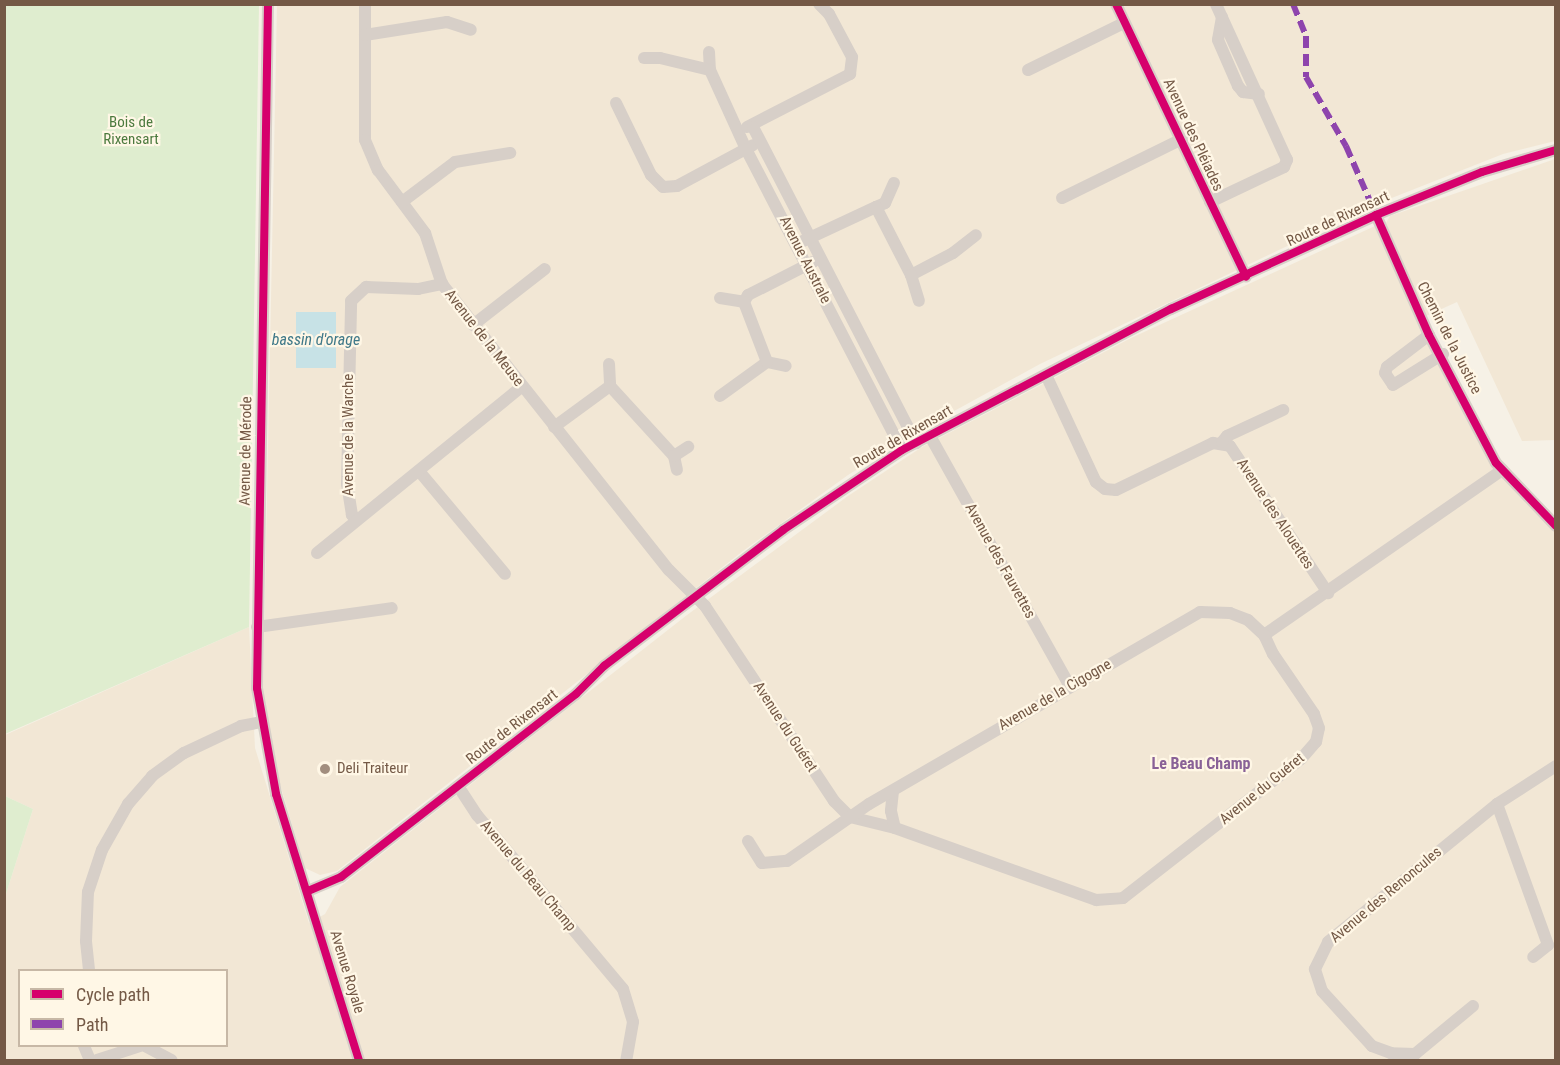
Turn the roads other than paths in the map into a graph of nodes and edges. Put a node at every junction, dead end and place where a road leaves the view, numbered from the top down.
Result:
1 (268, 4) edge
2 (365, 4) edge
3 (819, 4) edge
4 (1116, 4) edge
5 (1216, 4) edge
6 (1124, 23) junction
7 (471, 30) dead end
8 (365, 35) junction
9 (709, 52) dead end
10 (644, 58) dead end
11 (710, 70) junction
12 (1028, 70) dead end
13 (616, 103) dead end
14 (753, 127) junction
15 (736, 128) junction
16 (1182, 139) junction
17 (759, 142) junction
18 (746, 149) junction
19 (1556, 150) edge
20 (510, 153) dead end
21 (894, 183) dead end
22 (1062, 198) dead end
23 (402, 202) junction
24 (1210, 202) junction
25 (876, 207) junction
26 (1376, 215) junction
27 (976, 235) dead end
28 (809, 238) junction
29 (796, 244) junction
30 (820, 258) junction
31 (806, 265) junction
32 (545, 269) dead end
33 (911, 275) junction
34 (1246, 277) junction
35 (442, 284) junction
36 (720, 298) dead end
37 (744, 302) junction
38 (919, 302) dead end
39 (473, 326) junction
40 (1429, 334) junction
41 (1443, 354) junction
42 (767, 362) junction
43 (609, 364) dead end
44 (786, 366) dead end
45 (1046, 375) junction
46 (610, 386) junction
47 (521, 387) junction
48 (720, 396) dead end
49 (1283, 410) dead end
50 (555, 427) junction
51 (930, 436) junction
52 (1222, 442) junction
53 (916, 443) junction
54 (688, 447) dead end
55 (902, 450) junction
56 (674, 456) junction
57 (677, 470) dead end
58 (1502, 470) junction
59 (419, 471) junction
60 (356, 519) junction
61 (1556, 526) edge
62 (317, 553) dead end
63 (505, 574) dead end
64 (1328, 593) junction
65 (694, 598) junction
66 (392, 608) dead end
67 (257, 627) junction
68 (1264, 635) junction
69 (1070, 686) junction
70 (261, 722) junction
71 (1556, 766) edge
72 (458, 786) junction
73 (893, 791) junction
74 (1497, 804) junction
75 (850, 817) junction
76 (896, 828) junction
77 (748, 841) dead end
78 (308, 891) junction
79 (1533, 957) dead end
80 (91, 969) edge
81 (1473, 1006) dead end
82 (137, 1047) edge
83 (147, 1047) edge
84 (97, 1060) edge
85 (171, 1060) edge
86 (359, 1060) edge
87 (626, 1060) edge

1 - 67 street, Avenue de Mérode
2 - 8 street, Avenue de la Meuse
3 - 14 street
4 - 6 street, Avenue des Pléiades
5 - 24 street
6 - 12 street
6 - 16 street, Avenue des Pléiades
7 - 8 street
8 - 23 street, Avenue de la Meuse
9 - 11 street, Avenue Australe
10 - 11 street
11 - 15 street, Avenue Australe
13 - 18 street
14 - 15 street
14 - 17 street, Avenue Australe
15 - 18 street, Avenue Australe
16 - 22 street
16 - 24 street, Avenue des Pléiades
17 - 18 street
17 - 28 street, Avenue Australe
18 - 29 street, Avenue Australe
19 - 26 street, Route de Rixensart
20 - 23 street
21 - 25 street
23 - 35 street, Avenue de la Meuse
24 - 34 street, Avenue des Pléiades
25 - 28 street
25 - 33 street
26 - 34 street, Route de Rixensart
26 - 40 street, Chemin de la Justice
27 - 33 street
28 - 29 street
28 - 30 street, Avenue Australe
29 - 31 street, Avenue Australe
30 - 31 street
30 - 53 street, Avenue Australe
31 - 37 street
31 - 55 street, Avenue Australe
32 - 39 street
33 - 38 street
34 - 45 street, Route de Rixensart
35 - 39 street, Avenue de la Meuse
35 - 60 street, Avenue de la Warche
36 - 37 street
37 - 42 street
39 - 47 street, Avenue de la Meuse
40 - 41 street, Chemin de la Justice
40 - 41 street, Chemin de la Justice
41 - 58 street, Chemin de la Justice
42 - 44 street
42 - 48 street
43 - 46 street
45 - 51 street, Route de Rixensart
45 - 52 street
46 - 50 street
46 - 56 street
47 - 50 street, Avenue de la Meuse
47 - 59 street, Avenue de la Warche
49 - 52 street
50 - 65 street, Avenue de la Meuse
51 - 53 street, Route de Rixensart
51 - 69 street, Avenue des Fauvettes
52 - 64 street, Avenue des Alouettes
53 - 55 street, Route de Rixensart
54 - 56 street
55 - 65 street, Route de Rixensart
56 - 57 street
58 - 61 street
58 - 64 street
59 - 60 street, Avenue de la Warche
59 - 63 street
60 - 62 street, Avenue de la Warche
64 - 68 street
65 - 72 street, Route de Rixensart
65 - 75 street, Avenue du Guéret
66 - 67 street
67 - 70 street, Avenue de Mérode
68 - 69 street, Avenue de la Cigogne
68 - 76 street, Avenue du Guéret
69 - 73 street, Avenue de la Cigogne
70 - 78 street, Avenue de Mérode
70 - 80 street
71 - 74 street, Avenue des Renoncules
72 - 78 street, Route de Rixensart
72 - 87 street, Avenue du Beau Champ
73 - 75 street, Avenue de la Cigogne
73 - 76 street
74 - 79 street
74 - 81 street, Avenue des Renoncules
75 - 76 street, Avenue du Guéret
75 - 77 street, Avenue de la Cigogne
78 - 86 street, Avenue Royale
82 - 84 street
83 - 85 street

